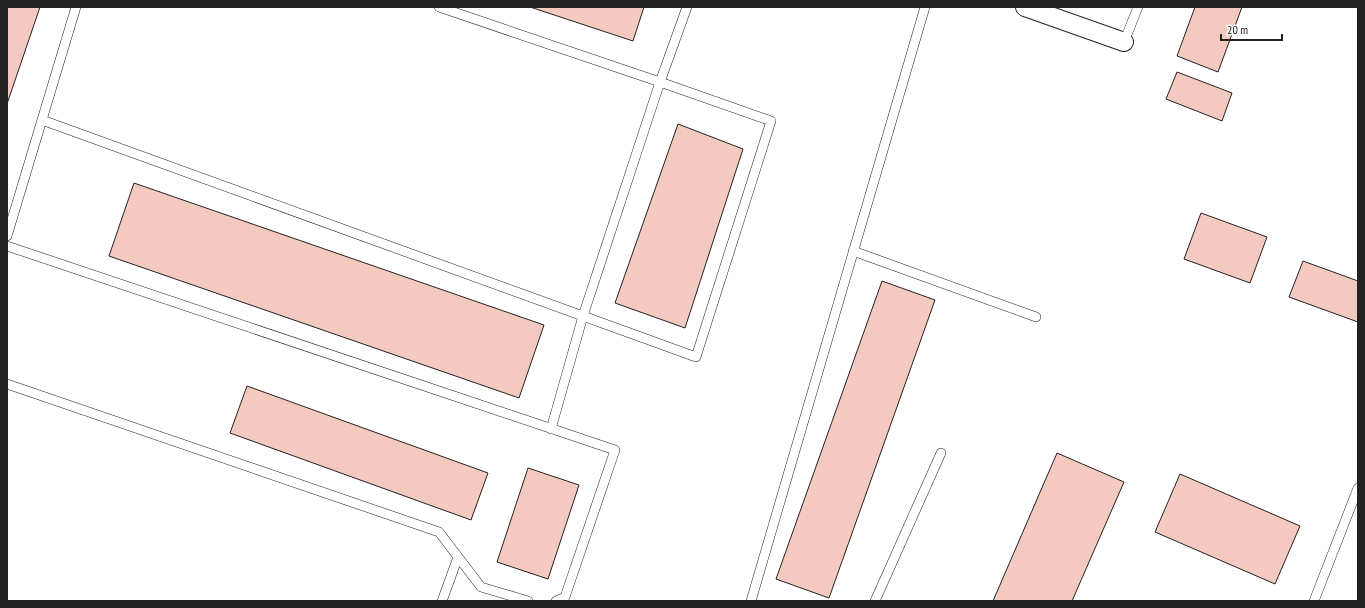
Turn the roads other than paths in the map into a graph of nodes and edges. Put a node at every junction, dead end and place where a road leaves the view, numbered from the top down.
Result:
1 (76, 7) edge
2 (439, 7) edge
3 (687, 7) edge
4 (925, 7) edge
5 (1025, 7) edge
6 (1138, 7) edge
7 (1124, 42) joint
8 (660, 82) junction
9 (42, 120) junction
10 (7, 236) edge
11 (7, 246) edge
12 (853, 251) junction
13 (583, 316) junction
14 (1036, 317) dead end
15 (7, 384) edge
16 (551, 429) junction
17 (940, 453) dead end
18 (1358, 488) edge
19 (458, 557) junction
20 (442, 601) edge
21 (528, 601) edge
22 (556, 601) edge
23 (751, 601) edge
24 (875, 601) edge
25 (1314, 601) edge

1 - 9 lane
2 - 8 lane
3 - 8 lane
4 - 12 lane
5 - 7 street
6 - 7 lane
8 - 13 lane
8 - 13 lane
9 - 10 lane
9 - 13 lane
11 - 16 lane
12 - 14 lane
12 - 23 lane
13 - 16 lane
15 - 19 lane
16 - 22 lane
17 - 24 lane
18 - 25 lane
19 - 20 lane
19 - 21 lane

